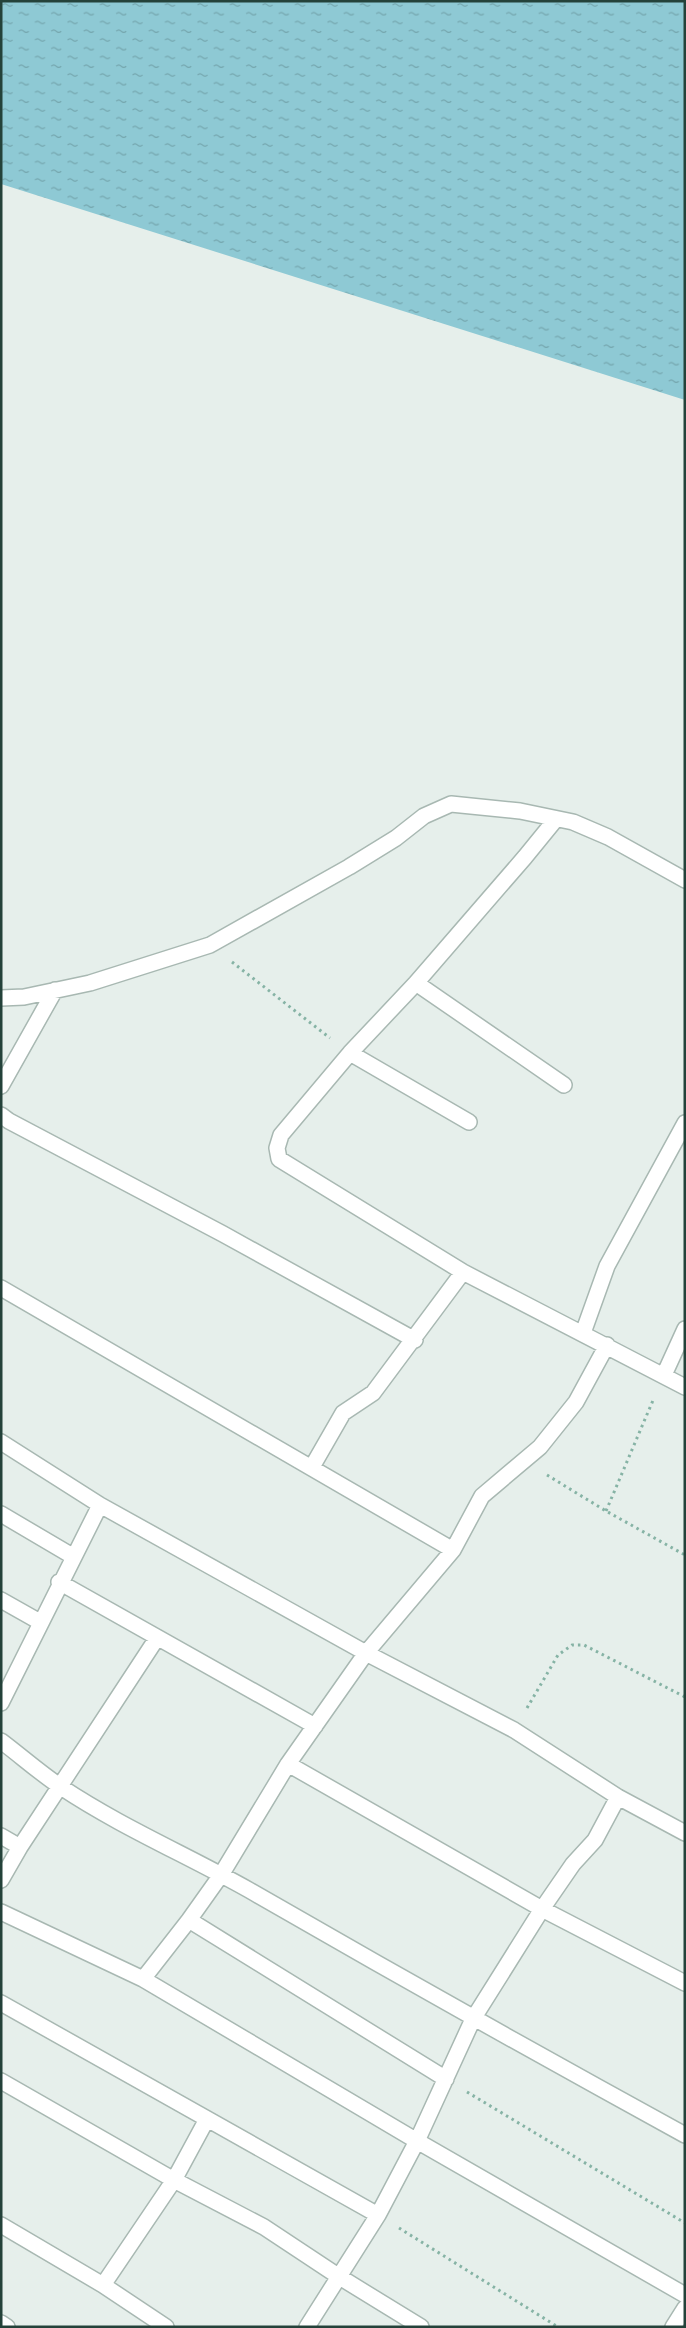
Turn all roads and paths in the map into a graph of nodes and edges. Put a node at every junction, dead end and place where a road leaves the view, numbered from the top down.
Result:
1 (556, 819) junction
2 (685, 880) edge
3 (210, 945) junction
4 (416, 983) junction
5 (55, 990) junction
6 (1, 998) edge
7 (350, 1053) junction
8 (1, 1086) edge
9 (564, 1086) dead end
10 (1, 1115) edge
11 (469, 1122) dead end
12 (685, 1123) edge
13 (463, 1272) junction
14 (1, 1288) edge
15 (685, 1329) edge
16 (582, 1333) junction
17 (415, 1340) junction
18 (607, 1345) junction
19 (664, 1375) junction
20 (685, 1387) edge
21 (1, 1442) edge
22 (525, 1461) junction
23 (312, 1467) junction
24 (100, 1505) junction
25 (606, 1511) junction
26 (1, 1514) edge
27 (453, 1550) junction
28 (685, 1555) edge
29 (74, 1557) junction
30 (60, 1582) junction
31 (1, 1600) edge
32 (40, 1622) junction
33 (157, 1638) junction
34 (366, 1653) junction
35 (685, 1696) edge
36 (1, 1703) edge
37 (315, 1726) junction
38 (514, 1730) junction
39 (1, 1741) edge
40 (288, 1764) junction
41 (60, 1786) junction
42 (618, 1797) junction
43 (685, 1834) edge
44 (1, 1836) edge
45 (20, 1847) junction
46 (221, 1874) junction
47 (1, 1880) edge
48 (542, 1909) junction
49 (1, 1912) edge
50 (189, 1920) junction
51 (143, 1979) junction
52 (685, 1984) edge
53 (1, 2003) edge
54 (474, 2019) junction
55 (446, 2079) junction
56 (1, 2081) edge
57 (207, 2119) junction
58 (685, 2135) edge
59 (417, 2141) junction
60 (174, 2180) junction
61 (378, 2215) junction
62 (685, 2223) edge
63 (1, 2225) edge
64 (338, 2276) junction
65 (103, 2285) junction
66 (685, 2295) edge
67 (685, 2308) edge
68 (1, 2324) edge
69 (7, 2327) edge
70 (166, 2327) edge
71 (307, 2327) edge
72 (421, 2327) edge
73 (558, 2327) edge
74 (673, 2327) edge

1 - 2 street
1 - 3 street
1 - 4 street
3 - 5 street
3 - 7 path
4 - 7 street
4 - 9 street
5 - 6 street
5 - 8 street
7 - 11 street
7 - 13 street
10 - 17 street
12 - 16 street
13 - 16 street
13 - 17 street
14 - 23 street
15 - 19 street
16 - 18 street
17 - 23 street
18 - 19 street
18 - 22 street
19 - 20 street
19 - 25 path
21 - 24 street
22 - 25 path
22 - 27 street
23 - 27 street
24 - 29 street
24 - 34 street
25 - 28 path
26 - 29 street
27 - 34 street
29 - 30 street
30 - 32 street
30 - 33 street
31 - 32 street
32 - 36 street
33 - 37 street
33 - 41 street
34 - 37 street
34 - 38 street
35 - 38 path
37 - 40 street
38 - 42 street
39 - 41 street
40 - 46 street
40 - 48 street
41 - 45 street
41 - 46 street
42 - 43 street
42 - 48 street
44 - 45 street
45 - 47 street
46 - 50 street
46 - 54 street
48 - 52 street
48 - 54 street
49 - 51 street
50 - 51 street
50 - 55 street
51 - 59 street
53 - 57 street
54 - 55 street
54 - 58 street
55 - 59 street
55 - 62 path
56 - 60 street
57 - 60 street
57 - 61 street
59 - 61 street
59 - 66 street
60 - 64 street
60 - 65 street
61 - 64 street
61 - 73 path
63 - 65 street
64 - 71 street
64 - 72 street
65 - 70 street
67 - 74 street
68 - 69 street

